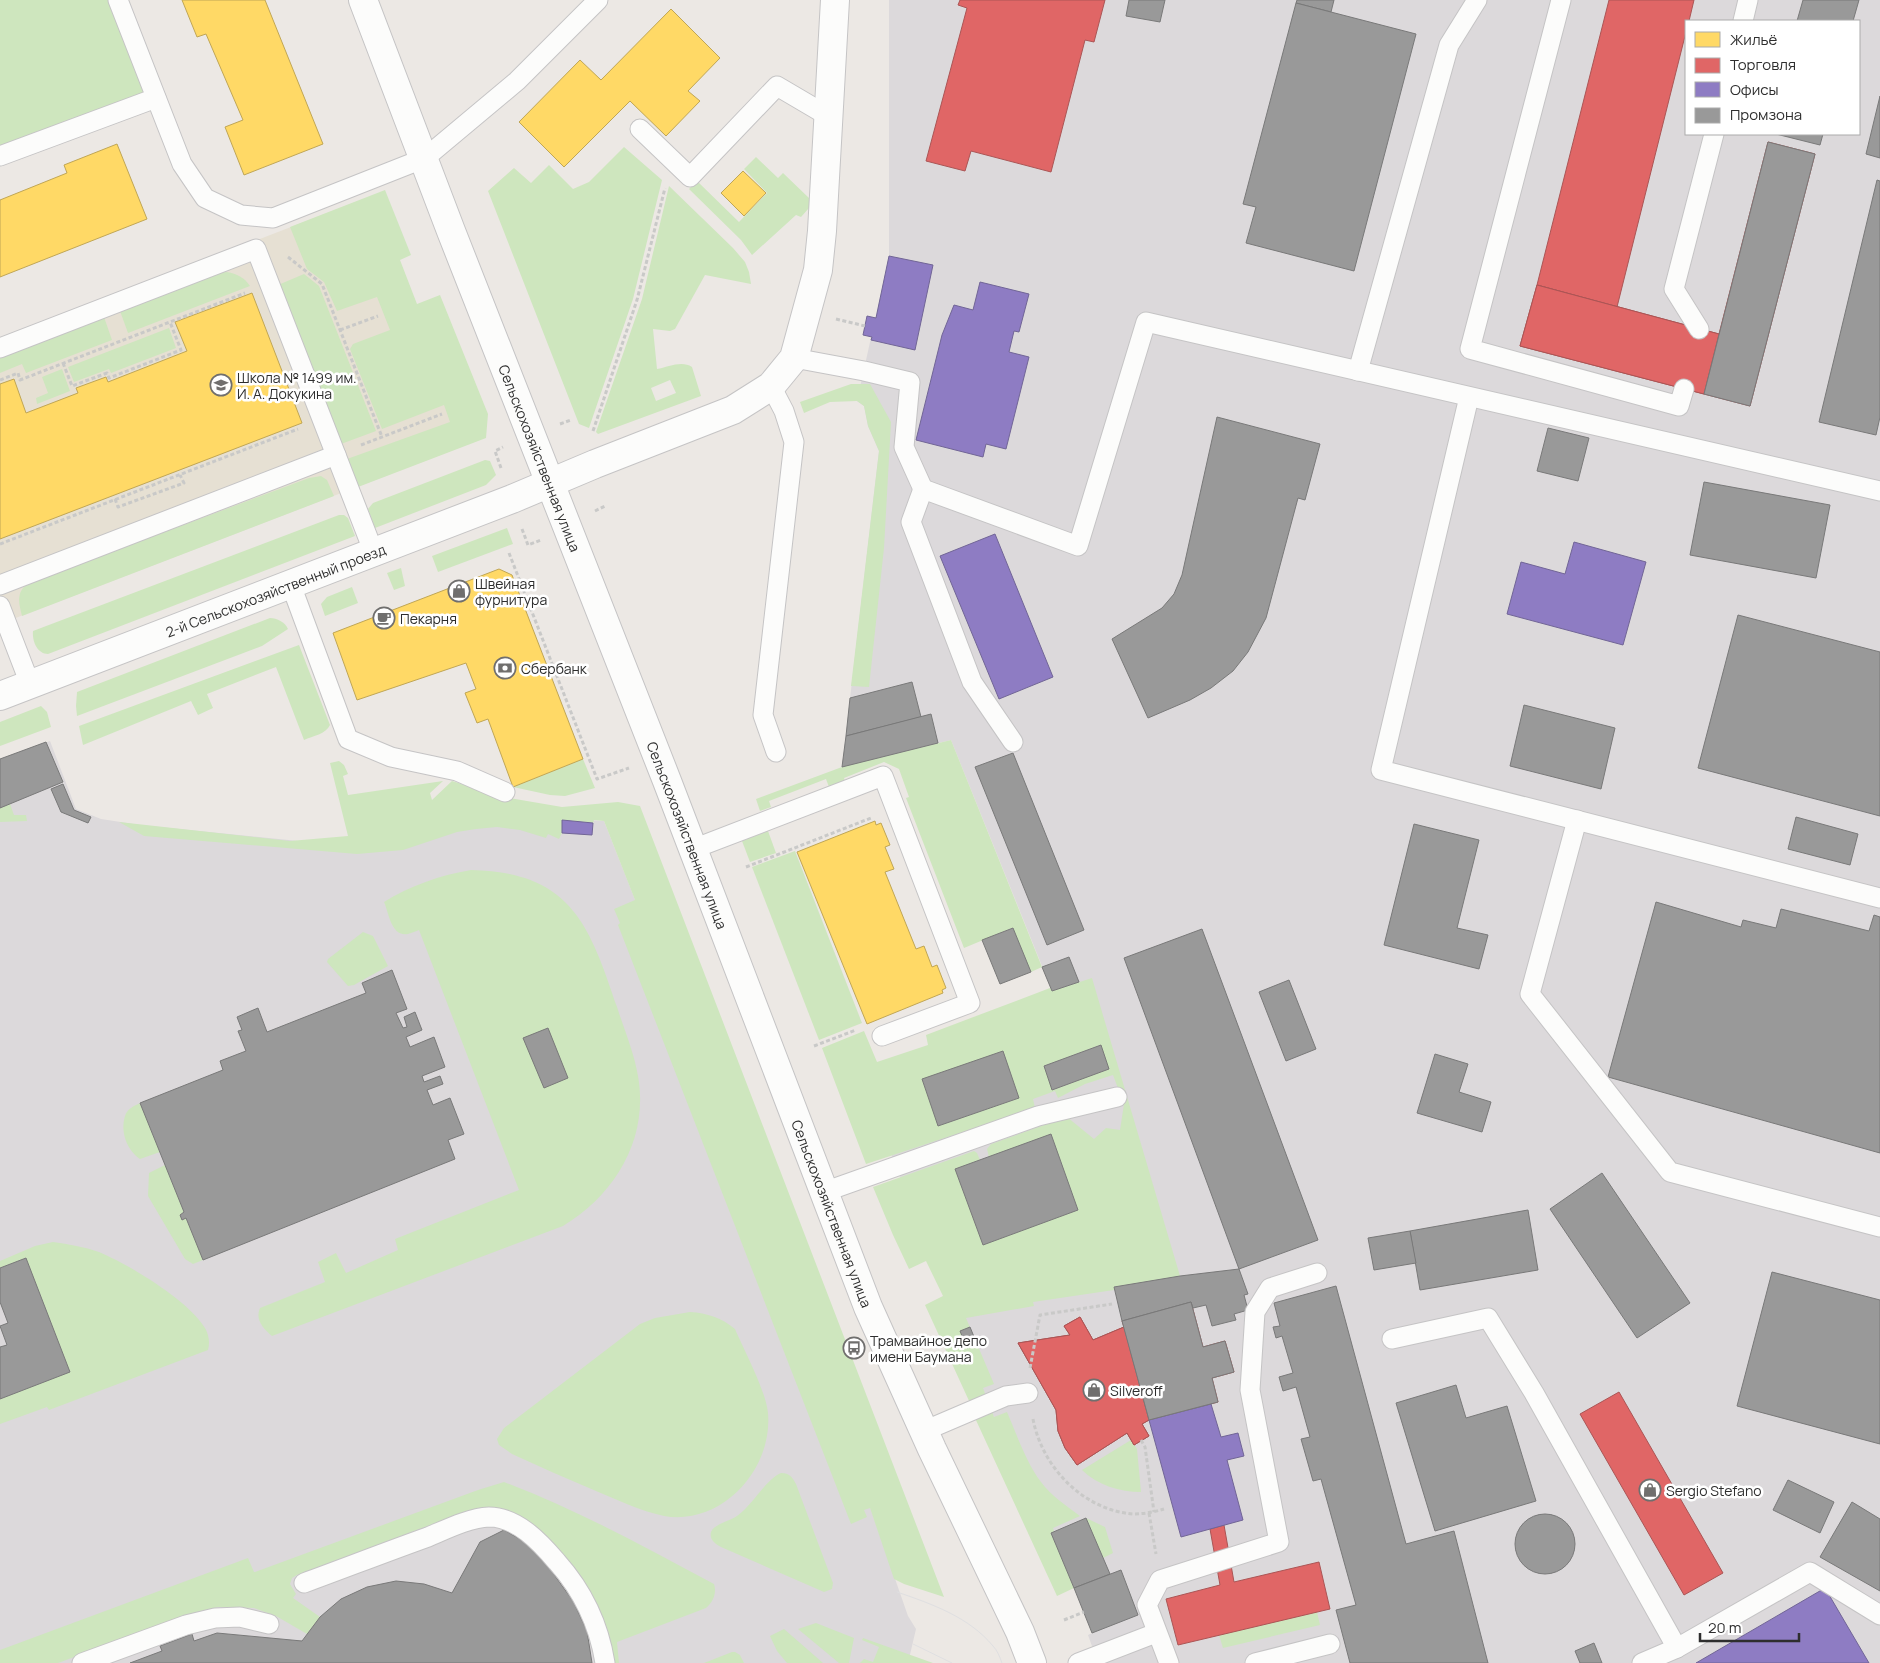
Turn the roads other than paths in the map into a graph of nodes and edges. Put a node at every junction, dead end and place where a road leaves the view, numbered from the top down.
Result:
1 (118, 0) edge
2 (363, 0) edge
3 (598, 0) edge
4 (835, 0) edge
5 (1477, 0) edge
6 (1561, 0) edge
7 (1748, 0) edge
8 (1742, 20) edge
9 (156, 98) junction
10 (828, 116) junction
11 (640, 130) dead end
12 (1714, 135) edge
13 (0, 156) edge
14 (425, 158) junction
15 (1699, 329) dead end
16 (0, 348) edge
17 (794, 358) junction
18 (1358, 371) junction
19 (771, 386) junction
20 (1684, 389) dead end
21 (1469, 397) junction
22 (336, 455) junction
23 (550, 483) junction
24 (924, 489) junction
25 (1880, 491) edge
26 (374, 553) junction
27 (0, 585) edge
28 (291, 585) junction
29 (0, 606) edge
30 (30, 684) junction
31 (0, 696) edge
32 (1013, 742) dead end
33 (776, 752) dead end
34 (505, 792) dead end
35 (1577, 820) junction
36 (693, 849) junction
37 (1880, 898) edge
38 (882, 1036) road end
39 (1117, 1097) dead end
40 (824, 1192) junction
41 (1880, 1227) edge
42 (1317, 1273) dead end
43 (1392, 1339) dead end
44 (1028, 1393) road end
45 (924, 1431) junction
46 (304, 1583) dead end
47 (1880, 1615) edge
48 (270, 1624) dead end
49 (1156, 1633) junction
50 (1330, 1644) dead end
51 (1677, 1648) junction
52 (82, 1663) edge
53 (604, 1663) edge
54 (1032, 1663) edge
55 (1078, 1663) edge
56 (1168, 1663) edge
57 (1255, 1663) edge
58 (1642, 1663) edge

1 - 9 lane
2 - 14 main road, Сельскохозяйственная улица
3 - 14 lane
4 - 10 main road
5 - 18 lane
6 - 20 lane
7 - 8 lane
9 - 13 lane
9 - 14 lane
10 - 11 lane
10 - 17 main road
12 - 15 lane
14 - 23 main road, Сельскохозяйственная улица
16 - 22 lane
17 - 19 main road, 2-й Сельскохозяйственный проезд
17 - 24 lane
18 - 21 lane
18 - 24 lane
19 - 23 main road, 2-й Сельскохозяйственный проезд
19 - 33 lane
21 - 25 lane
21 - 35 lane
22 - 26 lane
22 - 27 lane
23 - 26 main road, 2-й Сельскохозяйственный проезд
23 - 36 main road, Сельскохозяйственная улица
24 - 32 lane
26 - 28 main road, 2-й Сельскохозяйственный проезд
28 - 30 main road, 2-й Сельскохозяйственный проезд
28 - 34 lane
29 - 30 lane
30 - 31 main road, 2-й Сельскохозяйственный проезд
35 - 37 lane
35 - 41 lane
36 - 38 lane
36 - 40 main road, Сельскохозяйственная улица
39 - 40 lane
40 - 45 main road, Сельскохозяйственная улица
42 - 49 lane
43 - 51 lane
44 - 45 lane
45 - 54 main road, Сельскохозяйственная улица
46 - 53 lane
47 - 51 lane
48 - 52 lane
49 - 55 lane
49 - 56 lane
50 - 57 lane
51 - 58 lane

